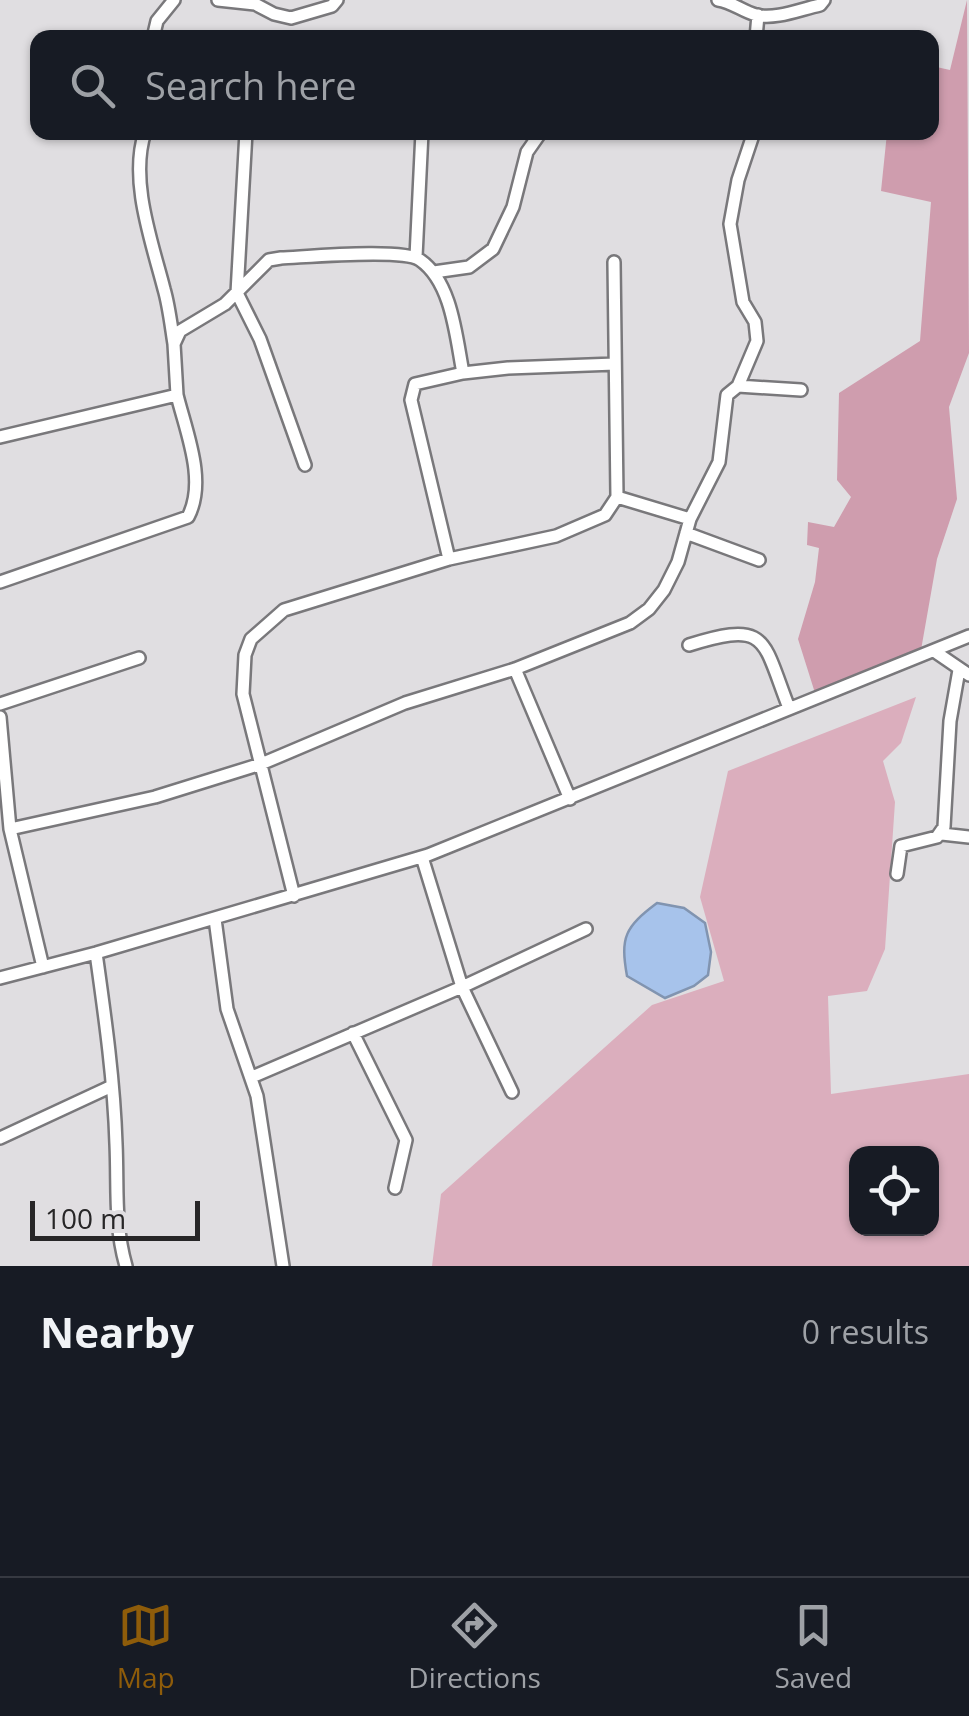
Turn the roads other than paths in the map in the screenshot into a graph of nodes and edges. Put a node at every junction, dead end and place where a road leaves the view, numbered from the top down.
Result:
1 (174, 0) edge
2 (218, 0) edge
3 (337, 0) edge
4 (718, 0) edge
5 (824, 0) edge
6 (758, 15) junction
7 (155, 30) edge
8 (757, 30) edge
9 (144, 140) edge
10 (246, 140) edge
11 (422, 140) edge
12 (535, 140) edge
13 (751, 140) edge
14 (416, 256) junction
15 (614, 262) dead end
16 (434, 272) junction
17 (237, 293) junction
18 (174, 344) junction
19 (615, 364) junction
20 (463, 374) junction
21 (738, 386) junction
22 (801, 390) dead end
23 (177, 396) junction
24 (0, 436) edge
25 (305, 464) dead end
26 (617, 497) junction
27 (690, 519) junction
28 (686, 533) junction
29 (450, 559) junction
30 (759, 560) dead end
31 (0, 582) edge
32 (969, 636) edge
33 (689, 645) dead end
34 (934, 651) junction
35 (139, 658) dead end
36 (515, 669) junction
37 (964, 673) edge
38 (0, 704) edge
39 (789, 708) junction
40 (0, 718) edge
41 (260, 764) junction
42 (4, 793) edge
43 (570, 799) junction
44 (10, 829) junction
45 (942, 834) junction
46 (969, 837) edge
47 (422, 857) junction
48 (897, 874) dead end
49 (294, 896) junction
50 (215, 919) junction
51 (586, 929) dead end
52 (96, 954) junction
53 (43, 968) junction
54 (0, 978) edge
55 (462, 987) junction
56 (354, 1033) junction
57 (252, 1077) junction
58 (112, 1086) junction
59 (512, 1092) dead end
60 (0, 1138) edge
61 (394, 1188) dead end
62 (126, 1266) edge
63 (283, 1266) edge

1 - 7 street
2 - 3 street
4 - 6 street
5 - 6 street
6 - 8 street
9 - 18 street
10 - 17 street
11 - 14 street
12 - 16 street
13 - 21 street
14 - 16 street
14 - 17 street
15 - 19 street
16 - 20 street
17 - 18 street
17 - 25 street
18 - 23 street
19 - 20 street
19 - 26 street
20 - 29 street
21 - 22 street
21 - 27 street
23 - 24 street
23 - 31 street
26 - 27 street
26 - 29 street
27 - 28 street
28 - 30 street
28 - 36 street
29 - 41 street
32 - 34 street
33 - 39 street
34 - 37 street
34 - 39 street
35 - 38 street
36 - 41 street
36 - 43 street
37 - 45 street
39 - 43 street
40 - 42 street
41 - 44 street
41 - 49 street
42 - 44 street
43 - 47 street
44 - 53 street
45 - 46 street
45 - 48 street
47 - 49 street
47 - 55 street
49 - 50 street
50 - 52 street
50 - 57 street
51 - 55 street
52 - 53 street
52 - 58 street
53 - 54 street
55 - 56 street
55 - 59 street
56 - 57 street
56 - 61 street
57 - 63 street
58 - 60 street
58 - 62 street

